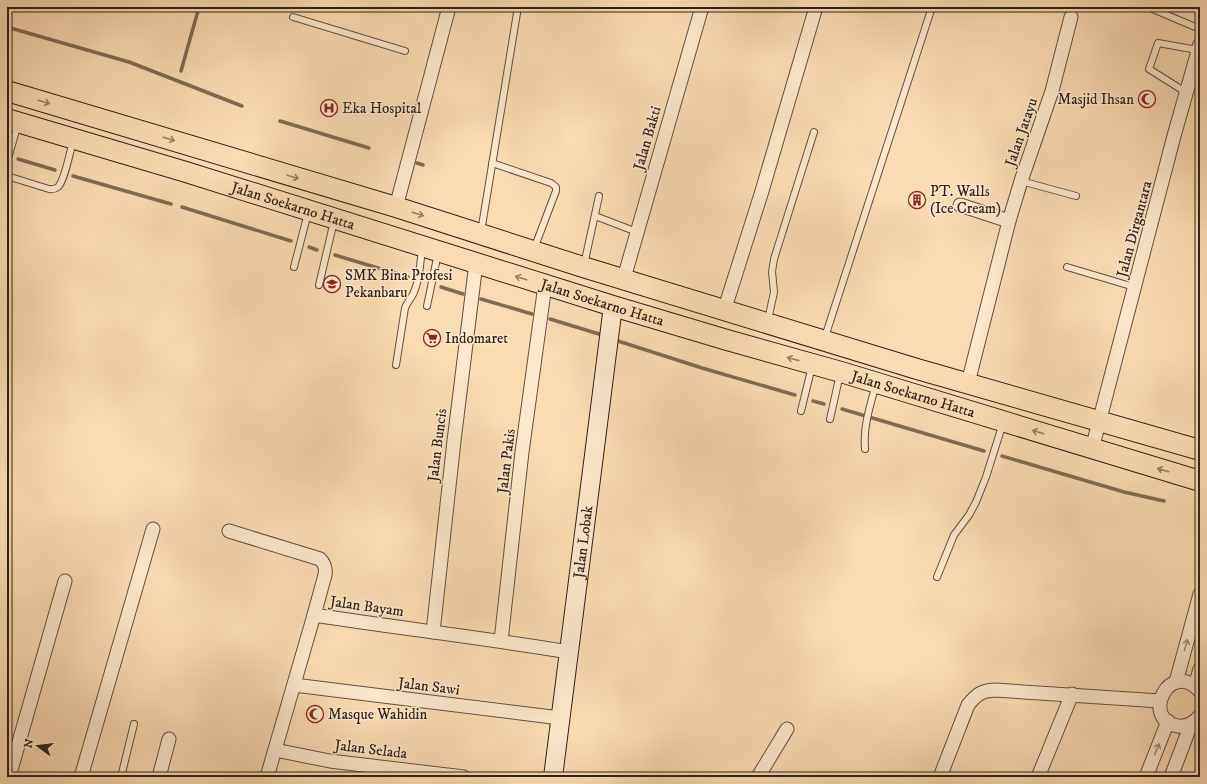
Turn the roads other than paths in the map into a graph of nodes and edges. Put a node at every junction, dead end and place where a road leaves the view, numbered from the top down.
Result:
1 (449, 7) edge
2 (518, 7) edge
3 (702, 7) edge
4 (816, 7) edge
5 (932, 7) edge
6 (1148, 7) edge
7 (1071, 15) dead end
8 (293, 17) dead end
9 (1200, 29) edge
10 (1199, 48) edge
11 (405, 51) dead end
12 (10, 92) edge
13 (1187, 93) junction
14 (11, 120) edge
15 (814, 132) dead end
16 (74, 139) junction
17 (7, 162) edge
18 (492, 163) junction
19 (7, 176) edge
20 (1021, 181) junction
21 (599, 196) dead end
22 (1076, 196) dead end
23 (960, 205) dead end
24 (396, 206) junction
25 (308, 211) junction
26 (595, 216) junction
27 (334, 219) junction
28 (1009, 221) junction
29 (637, 232) junction
30 (480, 234) junction
31 (430, 249) junction
32 (534, 251) junction
33 (476, 263) junction
34 (583, 267) junction
35 (1067, 267) dead end
36 (294, 268) dead end
37 (624, 278) junction
38 (318, 285) dead end
39 (545, 285) junction
40 (1135, 287) junction
41 (428, 306) dead end
42 (613, 306) junction
43 (724, 311) junction
44 (767, 324) junction
45 (824, 341) junction
46 (813, 364) junction
47 (396, 365) dead end
48 (841, 372) junction
49 (876, 383) junction
50 (968, 383) junction
51 (801, 411) dead end
52 (830, 419) dead end
53 (1099, 421) junction
54 (1003, 422) junction
55 (865, 449) dead end
56 (1092, 449) junction
57 (1200, 450) edge
58 (1200, 481) edge
59 (153, 529) dead end
60 (230, 532) dead end
61 (936, 577) dead end
62 (65, 581) dead end
63 (1200, 594) edge
64 (314, 615) junction
65 (433, 632) junction
66 (501, 641) junction
67 (569, 652) junction
68 (1200, 669) edge
69 (1176, 682) junction
70 (294, 686) junction
71 (1198, 688) edge
72 (1072, 694) junction
73 (1160, 701) junction
74 (560, 718) junction
75 (1196, 720) edge
76 (1168, 721) junction
77 (134, 724) dead end
78 (787, 729) dead end
79 (169, 739) dead end
80 (275, 750) junction
81 (9, 777) edge
82 (81, 777) edge
83 (121, 777) edge
84 (159, 777) edge
85 (267, 777) edge
86 (464, 777) edge
87 (554, 777) edge
88 (758, 777) edge
89 (940, 777) edge
90 (1038, 777) edge
91 (1146, 777) edge
92 (1171, 777) edge

1 - 24 street
2 - 18 lane
3 - 29 street, Jalan Bakti
4 - 43 street
5 - 45 lane
6 - 9 lane
7 - 20 street, Jalan Jatayu
8 - 11 lane
10 - 13 street, Jalan Dirgantara
10 - 13 lane
12 - 14 main road
12 -> 24 main road, Jalan Soekarno Hatta
13 - 40 street, Jalan Dirgantara
14 - 16 main road, Jalan Soekarno Hatta
14 - 17 lane
15 - 44 lane
16 - 19 lane
16 - 25 main road, Jalan Soekarno Hatta
18 - 30 lane
18 - 32 lane
20 - 22 lane
20 - 28 street, Jalan Jatayu
21 - 26 lane
23 - 28 street
24 -> 30 main road, Jalan Soekarno Hatta
25 - 27 main road, Jalan Soekarno Hatta
25 - 36 lane
26 - 29 lane
26 - 34 lane
27 - 31 main road, Jalan Soekarno Hatta
27 - 38 lane
28 - 50 street, Jalan Jatayu
29 - 37 street, Jalan Bakti
30 - 32 main road, Jalan Soekarno Hatta
31 - 33 main road, Jalan Soekarno Hatta
31 - 41 lane
31 - 47 lane
32 - 34 main road, Jalan Soekarno Hatta
39 -> 33 main road, Jalan Soekarno Hatta
33 - 65 street, Jalan Buncis
34 - 37 main road, Jalan Soekarno Hatta
35 - 40 lane
37 - 43 main road, Jalan Soekarno Hatta
39 - 42 main road, Jalan Soekarno Hatta
39 - 66 street, Jalan Pakis
40 - 53 street, Jalan Dirgantara
46 -> 42 main road, Jalan Soekarno Hatta
42 - 67 main road, Jalan Lobak
43 - 44 main road, Jalan Soekarno Hatta
44 - 45 main road, Jalan Soekarno Hatta
45 - 50 main road, Jalan Soekarno Hatta
46 - 48 main road, Jalan Soekarno Hatta
46 - 51 lane
48 - 49 main road, Jalan Soekarno Hatta
48 - 52 lane
49 - 54 main road, Jalan Soekarno Hatta
49 - 55 lane
50 - 53 main road, Jalan Soekarno Hatta
53 - 56 street, Jalan Dirgantara
53 - 57 main road, Jalan Soekarno Hatta
56 -> 54 main road, Jalan Soekarno Hatta
54 - 61 lane
58 -> 56 main road, Jalan Soekarno Hatta
59 - 82 street
60 - 64 street, Jalan Bayam
62 - 81 street
69 -> 63 street
64 - 65 street, Jalan Bayam
64 - 70 street
65 - 66 street, Jalan Bayam
66 - 67 street, Jalan Bayam
67 - 74 main road, Jalan Lobak
68 - 71 street
69 - 71 street
69 - 73 street
70 - 74 street, Jalan Sawi
70 - 80 street
72 - 73 street
72 - 89 street
72 - 90 street
73 - 76 street
74 - 87 main road, Jalan Lobak
75 - 76 street
75 - 92 street
91 -> 76 street
77 - 83 lane
78 - 88 street
79 - 84 street
80 - 85 street
80 - 86 street, Jalan Selada

